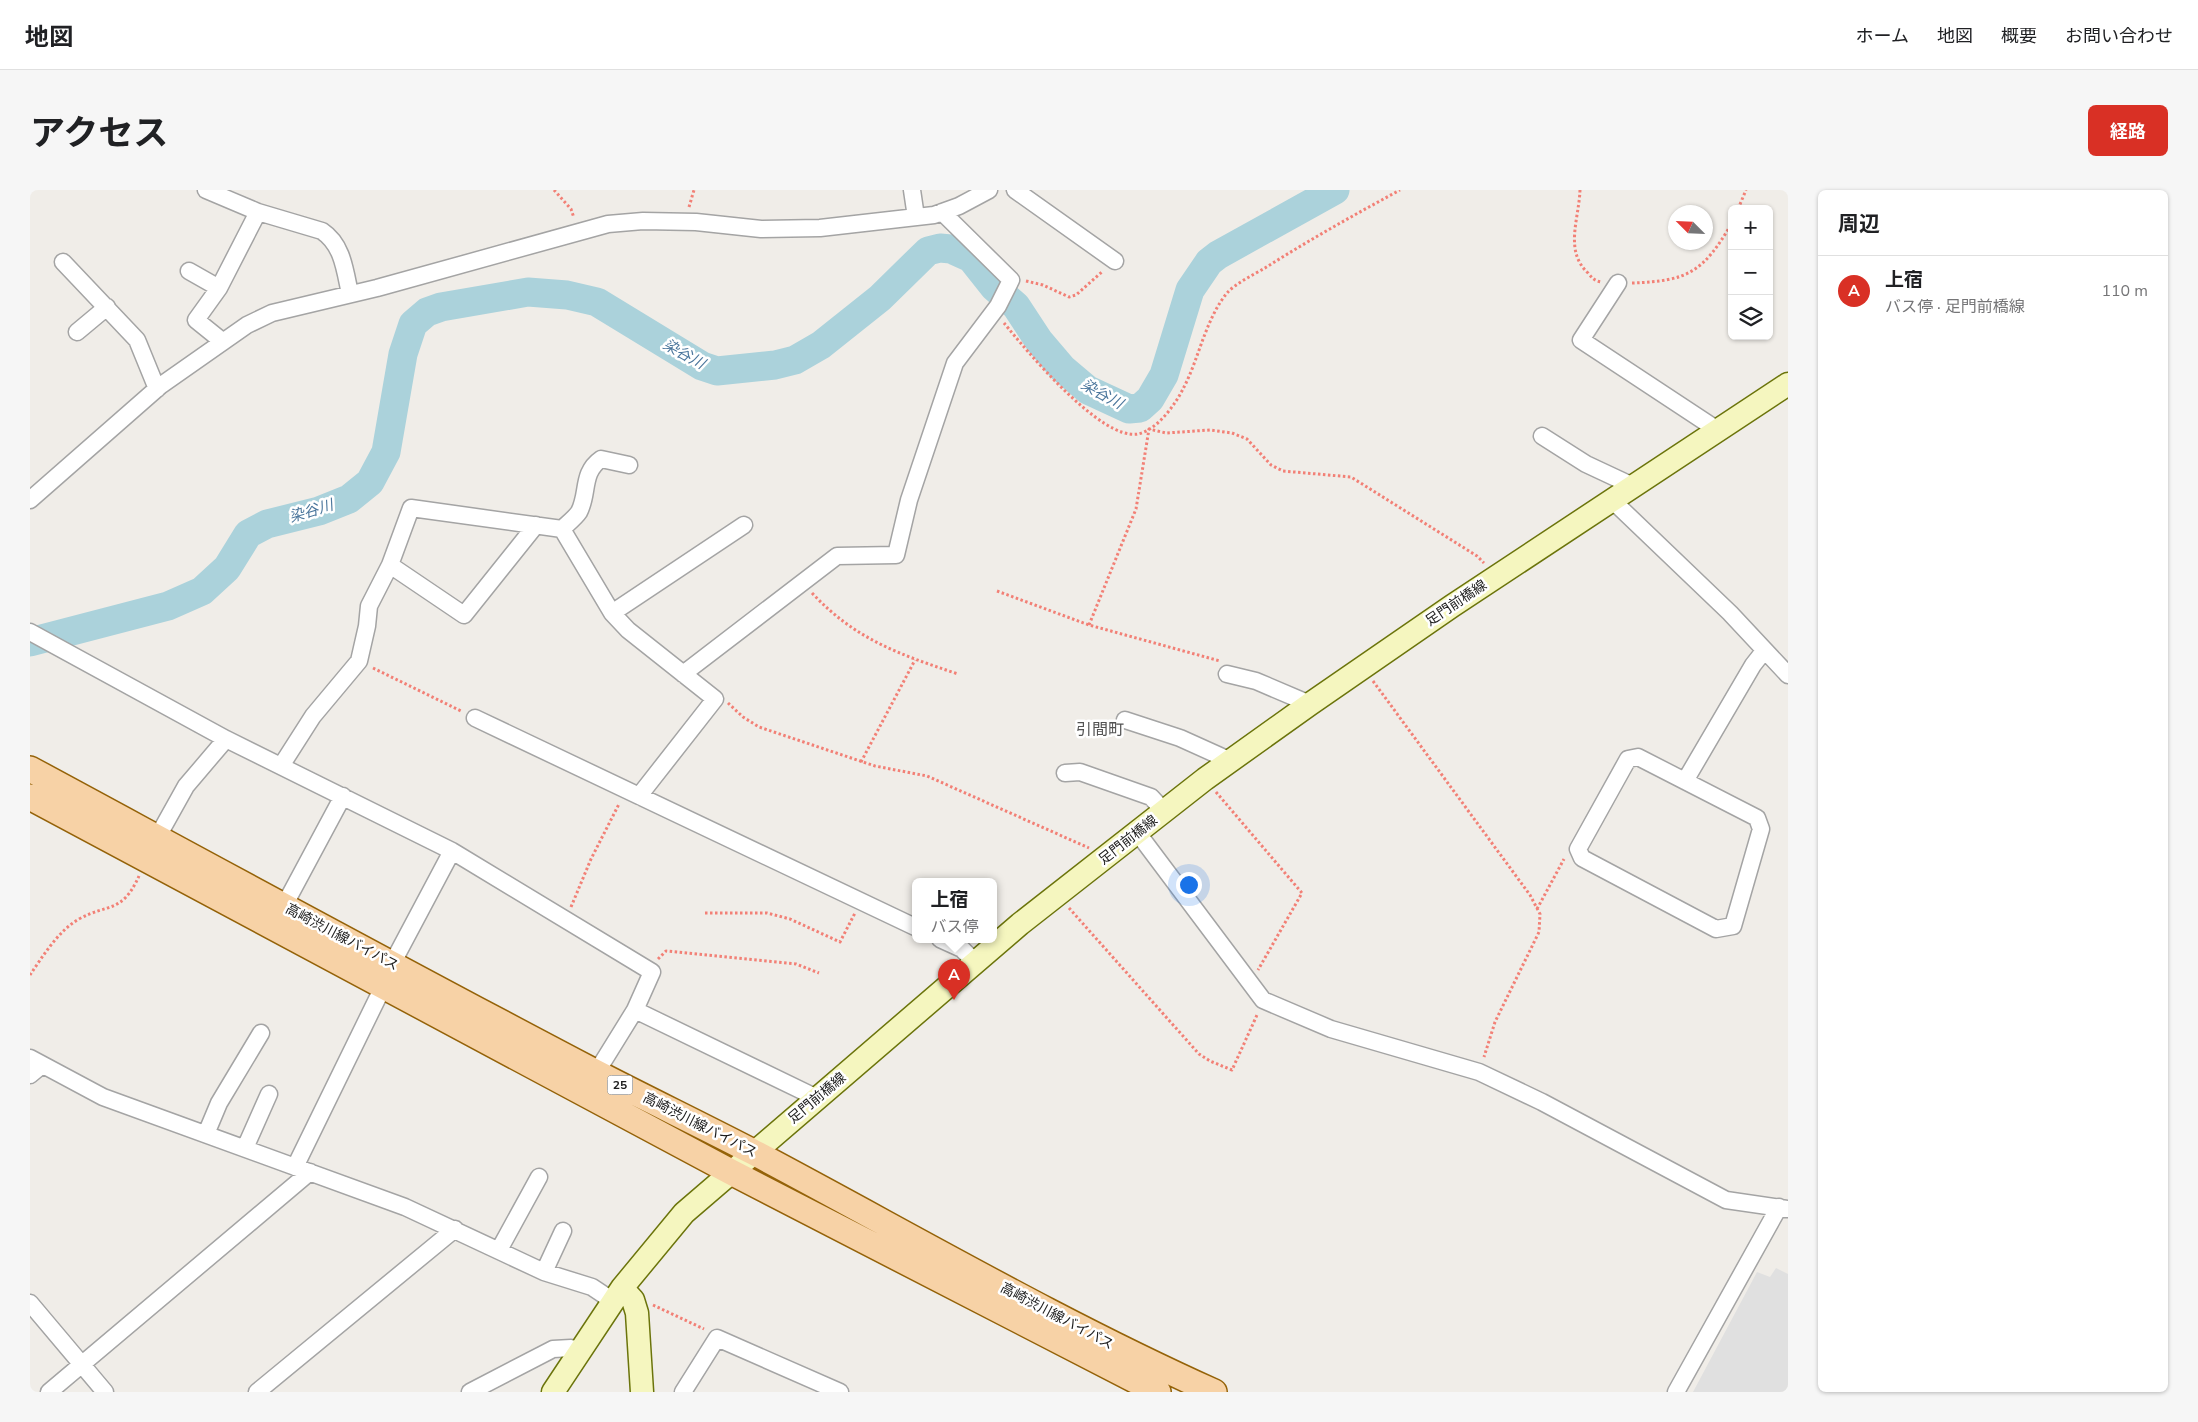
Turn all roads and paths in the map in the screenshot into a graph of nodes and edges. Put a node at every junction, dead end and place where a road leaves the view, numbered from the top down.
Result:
1 (206, 190) edge
2 (554, 190) edge
3 (912, 190) edge
4 (989, 190) edge
5 (1015, 190) edge
6 (1400, 190) edge
7 (1580, 190) edge
8 (1746, 190) edge
9 (1740, 205) edge
10 (258, 212) junction
11 (942, 212) junction
12 (916, 217) junction
13 (1728, 229) edge
14 (578, 233) junction
15 (63, 262) dead end
16 (1115, 262) joint
17 (189, 271) dead end
18 (1011, 280) junction
19 (1618, 283) junction
20 (219, 288) junction
21 (350, 294) junction
22 (998, 306) junction
23 (107, 308) junction
24 (77, 332) dead end
25 (222, 341) junction
26 (1788, 384) edge
27 (157, 389) junction
28 (1150, 429) junction
29 (1719, 431) junction
30 (1542, 436) dead end
31 (629, 465) dead end
32 (1634, 486) junction
33 (30, 500) edge
34 (1613, 501) junction
35 (536, 525) junction
36 (744, 525) dead end
37 (562, 529) junction
38 (390, 565) junction
39 (1497, 576) junction
40 (802, 583) junction
41 (997, 591) dead end
42 (612, 614) junction
43 (1089, 625) junction
44 (30, 632) edge
45 (1764, 651) junction
46 (915, 660) junction
47 (359, 661) junction
48 (1364, 667) junction
49 (1225, 668) joint
50 (683, 674) junction
51 (958, 674) dead end
52 (1788, 675) edge
53 (715, 699) junction
54 (1310, 704) junction
55 (475, 718) joint
56 (1125, 720) dead end
57 (226, 739) junction
58 (1231, 761) junction
59 (861, 762) junction
60 (281, 766) junction
61 (30, 769) edge
62 (1065, 773) dead end
63 (1205, 780) junction
64 (1685, 781) junction
65 (633, 793) junction
66 (30, 796) edge
67 (343, 796) junction
68 (1164, 811) junction
69 (1137, 832) junction
70 (152, 848) junction
71 (452, 851) junction
72 (1108, 856) junction
73 (1564, 859) dead end
74 (1057, 894) junction
75 (861, 902) junction
76 (284, 906) junction
77 (1537, 909) junction
78 (705, 912) dead end
79 (566, 919) junction
80 (912, 926) edge
81 (949, 943) edge
82 (974, 962) junction
83 (652, 972) junction
84 (819, 973) dead end
85 (30, 975) edge
86 (388, 976) junction
87 (1250, 984) junction
88 (1263, 1000) junction
89 (635, 1010) junction
90 (260, 1033) dead end
91 (34, 1066) edge
92 (1479, 1072) junction
93 (596, 1073) junction
94 (269, 1094) dead end
95 (817, 1098) junction
96 (206, 1134) junction
97 (244, 1148) junction
98 (753, 1152) junction
99 (303, 1170) junction
100 (731, 1172) junction
101 (539, 1177) dead end
102 (1783, 1208) edge
103 (455, 1229) junction
104 (563, 1231) dead end
105 (499, 1250) junction
106 (544, 1272) junction
107 (618, 1294) junction
108 (646, 1302) dead end
109 (30, 1303) edge
110 (717, 1338) junction
111 (579, 1351) junction
112 (81, 1364) junction
113 (49, 1392) edge
114 (105, 1392) edge
115 (257, 1392) edge
116 (470, 1392) edge
117 (553, 1392) edge
118 (642, 1392) edge
119 (683, 1392) edge
120 (840, 1392) edge
121 (1158, 1392) edge
122 (1214, 1392) edge
123 (1676, 1392) edge

1 - 10 street
2 - 14 path
3 - 12 street
4 - 11 street
5 - 16 street
6 - 28 path
7 - 19 path
8 - 9 path
10 - 20 street
10 - 21 street
11 - 12 street
11 - 18 street
12 - 14 street
13 - 19 path
14 - 21 street
15 - 23 street
16 - 18 path
17 - 20 street
18 - 22 street
19 - 29 street
20 - 25 street
21 - 25 street
22 - 28 path
22 - 40 street
23 - 24 street
23 - 27 street
25 - 27 street
26 - 29 main road, 足門前橋線
27 - 33 street
28 - 39 path
28 - 43 path
29 - 32 main road, 足門前橋線
30 - 32 street
31 - 37 street
32 - 34 main road, 足門前橋線
34 - 39 main road, 足門前橋線
34 - 45 street
35 - 37 street
35 - 38 street
35 - 38 street
36 - 42 street
37 - 42 street
38 - 47 street
39 - 48 main road, 足門前橋線
40 - 46 path
40 - 50 street
41 - 43 path
42 - 50 street
43 - 49 path
44 - 57 street
45 - 52 street
45 - 64 street
46 - 51 path
46 - 59 path
47 - 55 path
47 - 60 street
48 - 54 main road, 足門前橋線
48 - 77 path
49 - 54 street
50 - 53 street
53 - 59 path
53 - 65 street
54 - 58 main road, 足門前橋線
55 - 65 street
56 - 58 street
57 - 60 street
57 - 70 street
58 - 63 main road, 足門前橋線
59 - 72 path
60 - 67 street
61 - 70 main road, 高崎渋川線バイパス / 25
62 - 68 street
63 - 68 main road, 足門前橋線
63 - 87 path
64 - 64 street
65 - 75 street
65 - 79 path
66 - 70 main road, 高崎渋川線バイパス / 25
67 - 71 street
67 - 76 street
68 - 69 main road, 足門前橋線
69 - 72 main road, 足門前橋線
69 - 87 street
70 - 76 main road, 高崎渋川線バイパス / 25
70 - 85 path
70 - 86 main road, 高崎渋川線バイパス / 25
71 - 79 street
71 - 86 street
72 - 74 main road, 足門前橋線
73 - 77 path
74 - 82 main road, 足門前橋線
74 - 88 path
75 - 78 path
75 - 80 street
76 - 86 main road, 高崎渋川線バイパス / 25
77 - 92 path
79 - 83 street
81 - 82 street
82 - 95 main road, 足門前橋線
83 - 84 path
83 - 89 street
86 - 93 main road, 高崎渋川線バイパス / 25
86 - 99 street
86 - 100 main road, 高崎渋川線バイパス / 25
87 - 88 street
88 - 92 street
89 - 93 street
89 - 95 street
90 - 96 street
91 - 96 street
92 - 102 street
93 - 98 main road, 高崎渋川線バイパス / 25
94 - 97 street
95 - 98 main road, 足門前橋線
96 - 97 street
97 - 99 street
98 - 100 main road, 足門前橋線
98 - 122 main road, 高崎渋川線バイパス / 25
99 - 103 street
99 - 112 street
100 - 107 main road, 足門前橋線
100 - 121 main road, 高崎渋川線バイパス / 25
101 - 105 street
102 - 123 street
103 - 105 street
103 - 115 street
104 - 106 street
105 - 106 street
106 - 107 street
107 - 111 main road, 足門前橋線
107 - 118 main road
108 - 110 path
109 - 112 street
110 - 119 street
110 - 120 street
111 - 116 street
111 - 117 main road, 足門前橋線
112 - 113 street
112 - 114 street

